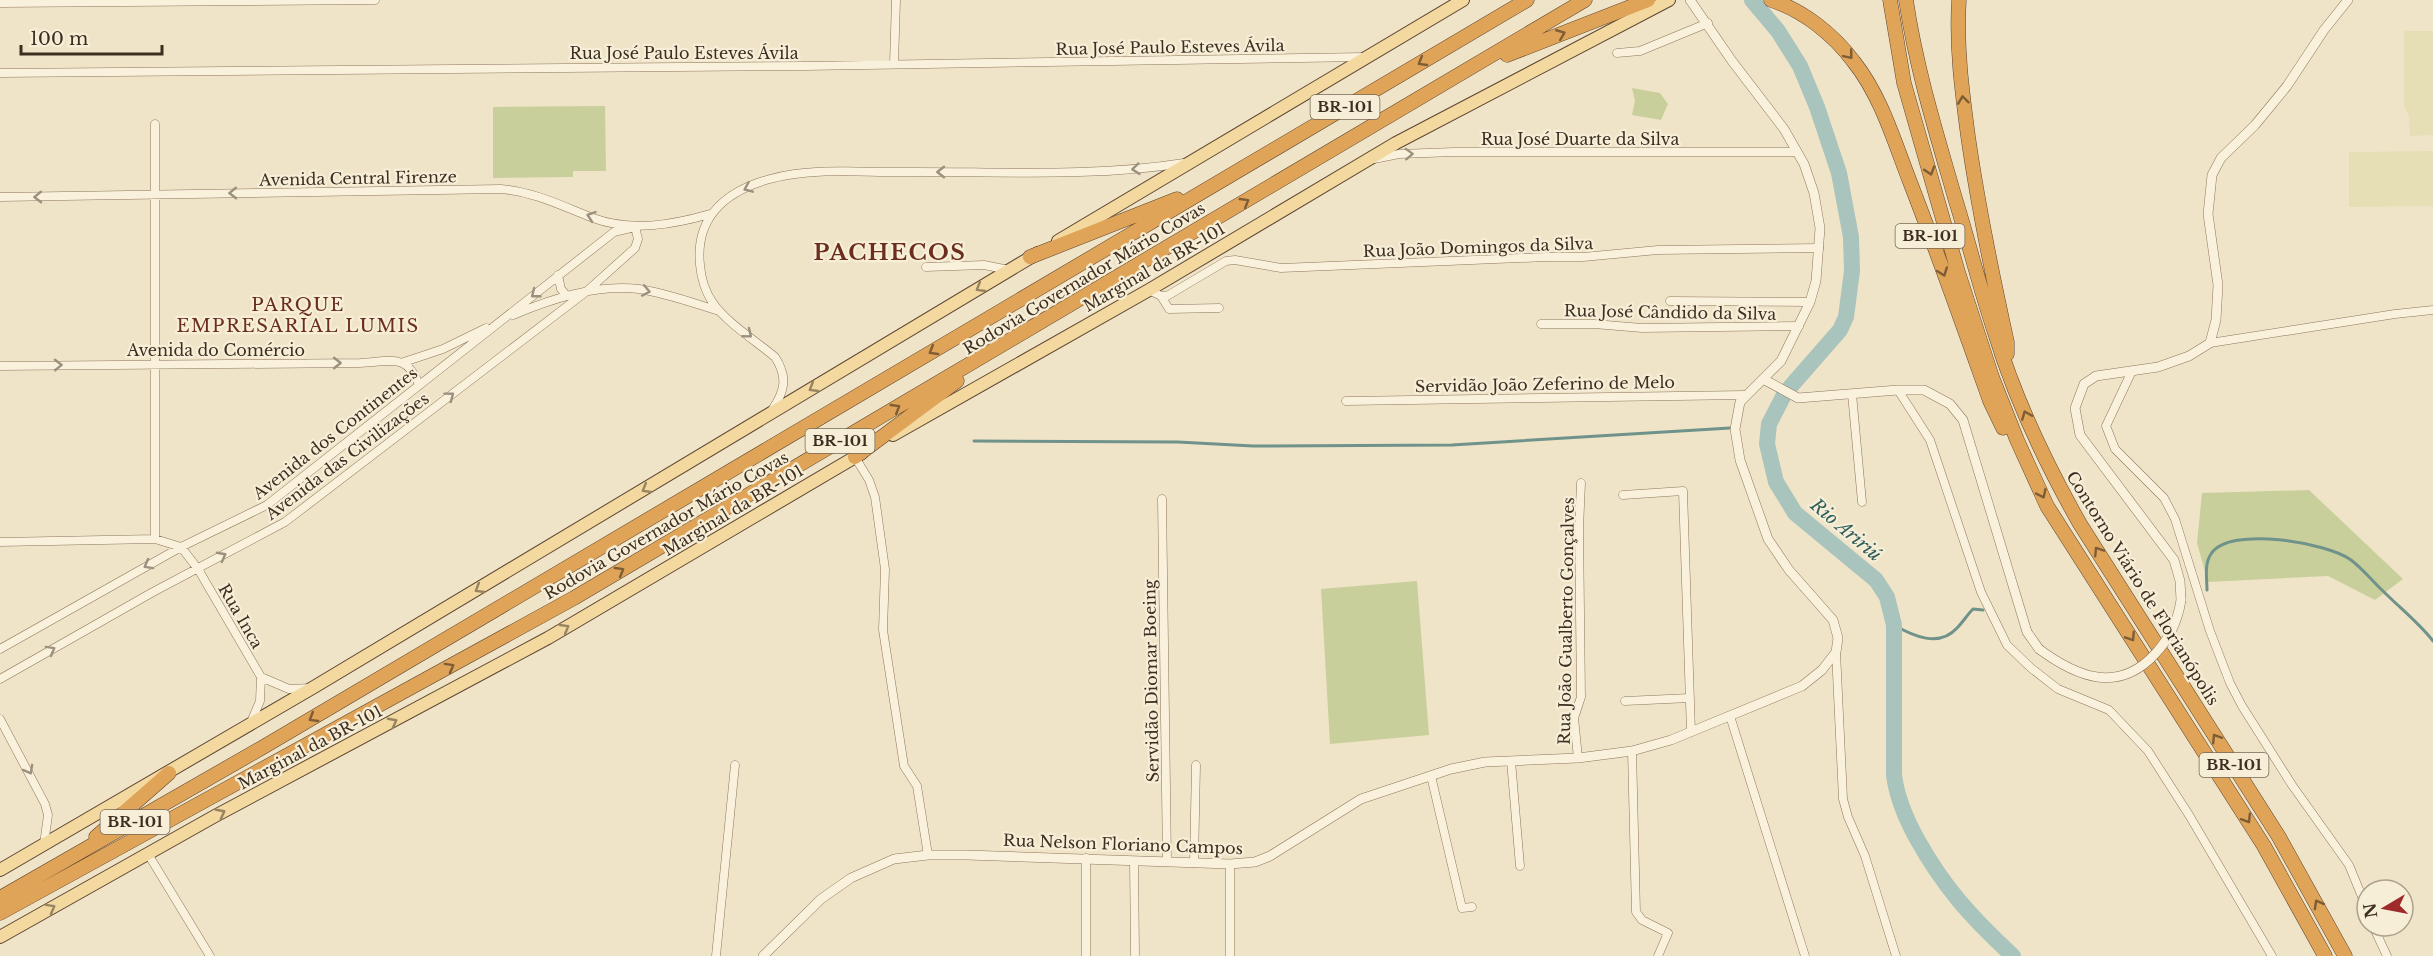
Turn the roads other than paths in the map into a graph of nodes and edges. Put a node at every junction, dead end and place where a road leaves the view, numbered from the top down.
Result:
1 (375, 0) edge
2 (896, 0) edge
3 (1463, 0) edge
4 (1527, 0) edge
5 (1585, 0) edge
6 (1648, 0) edge
7 (1669, 0) edge
8 (1690, 0) edge
9 (1771, 0) edge
10 (1890, 0) edge
11 (1906, 0) edge
12 (1959, 0) edge
13 (2348, 0) edge
14 (176, 1) edge
15 (0, 3) edge
16 (1708, 23) junction
17 (1617, 53) dead end
18 (1369, 57) junction
19 (894, 64) junction
20 (1467, 71) junction
21 (0, 73) edge
22 (155, 124) dead end
23 (1797, 152) junction
24 (1364, 161) junction
25 (1194, 162) junction
26 (1218, 182) junction
27 (155, 195) junction
28 (0, 197) edge
29 (710, 214) junction
30 (688, 220) junction
31 (635, 227) junction
32 (700, 241) junction
33 (1819, 248) junction
34 (1030, 257) junction
35 (926, 267) dead end
36 (1009, 270) junction
37 (558, 275) junction
38 (704, 285) junction
39 (1149, 290) junction
40 (587, 291) junction
41 (567, 296) junction
42 (1161, 296) junction
43 (1670, 301) dead end
44 (1810, 302) junction
45 (694, 303) junction
46 (1219, 308) dead end
47 (2433, 310) edge
48 (720, 312) junction
49 (502, 320) junction
50 (1542, 324) dead end
51 (1799, 326) junction
52 (1020, 334) junction
53 (2210, 343) junction
54 (404, 362) junction
55 (155, 363) junction
56 (2006, 365) junction
57 (0, 366) edge
58 (2131, 372) junction
59 (1763, 379) junction
60 (419, 385) junction
61 (1898, 390) junction
62 (1852, 394) junction
63 (1745, 395) junction
64 (1346, 401) dead end
65 (768, 416) junction
66 (855, 457) junction
67 (2031, 471) junction
68 (1581, 483) dead end
69 (1623, 495) dead end
70 (1162, 499) dead end
71 (1862, 502) dead end
72 (155, 539) junction
73 (0, 542) edge
74 (181, 547) junction
75 (198, 569) junction
76 (0, 650) edge
77 (1836, 652) junction
78 (261, 677) junction
79 (0, 679) edge
80 (314, 687) junction
81 (1690, 698) junction
82 (1625, 701) dead end
83 (1730, 716) junction
84 (0, 719) edge
85 (249, 726) junction
86 (1691, 732) junction
87 (1632, 751) junction
88 (1578, 759) junction
89 (1511, 761) junction
90 (735, 765) dead end
91 (1196, 765) dead end
92 (169, 773) junction
93 (1431, 776) junction
94 (44, 844) junction
95 (148, 854) junction
96 (928, 855) junction
97 (74, 856) junction
98 (1086, 858) junction
99 (1134, 861) junction
100 (1167, 862) junction
101 (1194, 863) junction
102 (1230, 864) junction
103 (1520, 866) dead end
104 (0, 870) edge
105 (2355, 880) edge
106 (0, 898) edge
107 (1472, 907) dead end
108 (0, 913) edge
109 (0, 937) edge
110 (2379, 938) edge
111 (1135, 954) dead end
112 (210, 956) edge
113 (716, 956) edge
114 (763, 956) edge
115 (1086, 956) edge
116 (1230, 956) edge
117 (1658, 956) edge
118 (1805, 956) edge
119 (1896, 956) edge
120 (2272, 956) edge
121 (2325, 956) edge
122 (2345, 956) edge
123 (2387, 956) edge

1 - 14 street
2 - 19 street
3 - 18 main road
4 -> 26 highway, Rodovia Governador Mário Covas / BR-101
5 - 20 highway, Rodovia Governador Mário Covas / BR-101
20 -> 6 highway
7 - 24 main road, Marginal da BR-101
8 - 16 street
9 -> 67 highway, BR-101
10 -> 67 highway, BR-101
11 - 56 highway, Contorno Viário de Florianópolis / BR-101
56 -> 12 highway, BR-101
13 - 53 street
14 - 15 street
16 - 17 street
16 - 23 street
18 - 19 street, Rua José Paulo Esteves Ávila
18 - 25 main road
19 - 21 street, Rua José Paulo Esteves Ávila
52 -> 20 highway, Rodovia Governador Mário Covas / BR-101
22 - 27 street
24 -> 23 street, Rua José Duarte da Silva
23 - 33 street
24 - 39 main road, Marginal da BR-101
25 -> 29 street
25 - 34 main road
26 - 34 highway
26 -> 97 highway, Rodovia Governador Mário Covas / BR-101
27 -> 28 street, Avenida Central Firenze
31 -> 27 street, Avenida Central Firenze
27 - 55 street
29 - 30 street, Avenida Central Firenze
29 - 32 street
30 - 31 street, Avenida Central Firenze
30 - 32 street
31 - 37 street, Avenida dos Continentes
31 - 40 street, Avenida das Civilizações
32 - 38 street
33 - 42 street, Rua João Domingos da Silva
33 - 44 street
34 - 36 main road
35 - 36 street
36 -> 65 main road
37 - 41 street
37 -> 49 street, Avenida dos Continentes
38 - 45 street
38 - 48 street
39 - 42 street
39 - 66 main road, Marginal da BR-101
40 - 41 street
40 -> 45 street
75 -> 40 street, Avenida das Civilizações
41 - 49 street
42 - 46 street
43 - 44 street
44 - 51 street
45 - 48 street
47 - 53 street
48 -> 65 street
49 - 54 street, Avenida do Comércio
49 - 60 street, Avenida dos Continentes
50 - 51 street, Rua José Cândido da Silva
51 - 59 street
52 - 66 highway
108 -> 52 highway, Rodovia Governador Mário Covas / BR-101
53 - 58 street
55 -> 54 street, Avenida do Comércio
54 - 60 street
57 -> 55 street, Avenida do Comércio
55 - 72 street
122 -> 56 highway, Contorno Viário de Florianópolis / BR-101
58 - 61 street, bridge
58 - 105 street
59 - 62 street
59 - 63 street
60 - 74 street, Avenida dos Continentes
61 - 62 street
61 - 120 street
62 - 71 street
63 - 64 street, Servidão João Zeferino de Melo
63 - 77 street
65 -> 80 main road
95 -> 66 main road, Marginal da BR-101
66 - 96 street
67 -> 121 highway, BR-101
68 - 88 street, Rua João Gualberto Gonçalves
69 - 81 street
70 - 100 street, Servidão Diomar Boeing
72 - 73 street
72 - 74 street
74 - 75 street, Rua Inca
74 -> 76 street, Avenida dos Continentes
75 - 78 street, Rua Inca
79 -> 75 street, Avenida das Civilizações
77 - 83 street, Rua Nelson Floriano Campos
77 - 119 street
78 - 80 street
78 - 85 street
80 - 85 main road
81 - 82 street
81 - 86 street
83 - 86 street, Rua Nelson Floriano Campos
83 - 118 street
84 -> 94 street
85 - 92 main road
86 - 87 street, Rua Nelson Floriano Campos
87 - 88 street, Rua Nelson Floriano Campos
87 - 117 street
88 - 89 street, Rua Nelson Floriano Campos
89 - 93 street, Rua Nelson Floriano Campos
89 - 103 street
90 - 113 street
91 - 101 street
92 - 94 main road
92 - 97 highway
93 - 102 street, Rua Nelson Floriano Campos
93 - 107 street
94 - 104 main road
109 -> 95 main road, Marginal da BR-101
95 - 112 street
96 - 98 street, Rua Nelson Floriano Campos
96 - 114 street, Rua Nelson Floriano Campos
97 - 106 highway, Rodovia Governador Mário Covas / BR-101
98 - 99 street, Rua Nelson Floriano Campos
98 - 115 street
99 - 100 street, Rua Nelson Floriano Campos
99 - 111 street
100 - 101 street, Rua Nelson Floriano Campos
101 - 102 street, Rua Nelson Floriano Campos
102 - 116 street
110 - 123 street

